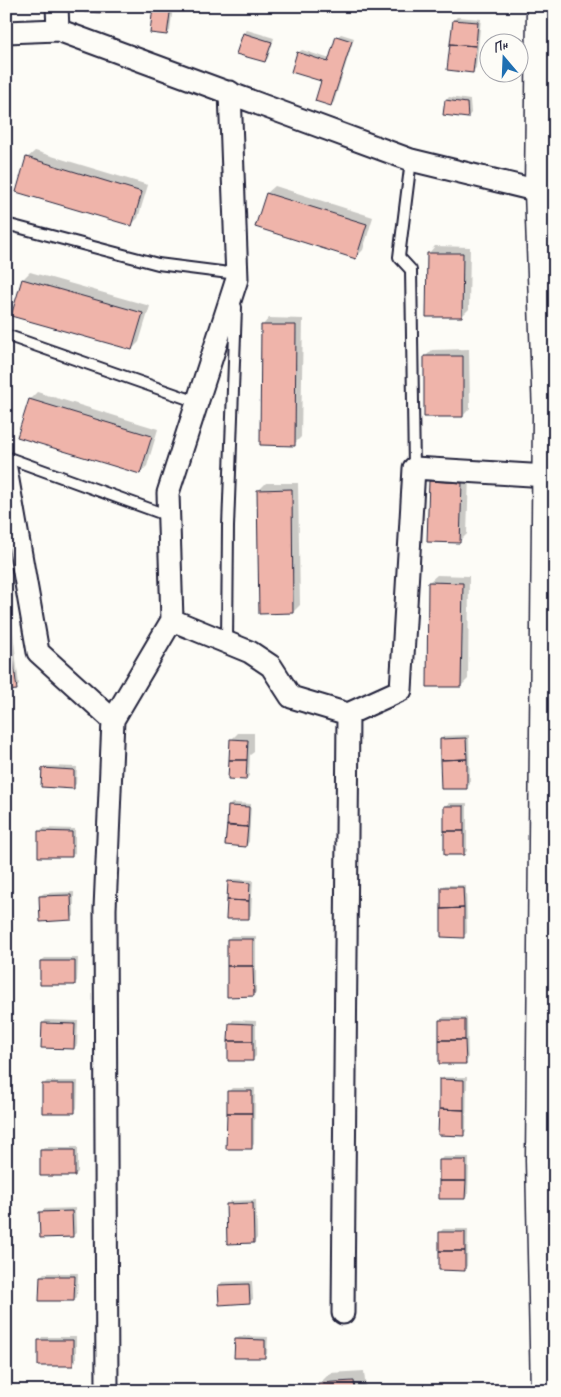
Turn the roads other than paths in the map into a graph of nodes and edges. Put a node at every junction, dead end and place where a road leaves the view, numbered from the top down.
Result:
1 (57, 6) edge
2 (542, 6) edge
3 (58, 30) junction
4 (6, 32) edge
5 (230, 92) junction
6 (411, 160) junction
7 (538, 191) junction
8 (6, 224) edge
9 (237, 276) junction
10 (6, 335) edge
11 (197, 402) junction
12 (551, 419) edge
13 (6, 457) edge
14 (414, 468) junction
15 (6, 469) edge
16 (546, 476) junction
17 (169, 516) junction
18 (172, 620) junction
19 (227, 643) junction
20 (348, 714) junction
21 (113, 720) junction
22 (343, 1313) dead end
23 (107, 1391) edge
24 (544, 1391) edge

1 - 3 street
2 - 7 street
3 - 4 street
3 - 5 street
5 - 6 street
5 - 9 street
6 - 7 street
6 - 14 lane
7 - 12 street
8 - 9 lane
9 - 11 street
9 - 19 lane
10 - 11 lane
11 - 17 street
12 - 16 street
13 - 17 lane
14 - 16 street
14 - 20 street
15 - 21 street
16 - 24 street
17 - 18 street
18 - 19 street
18 - 21 street
19 - 20 street
20 - 22 street
21 - 23 street

